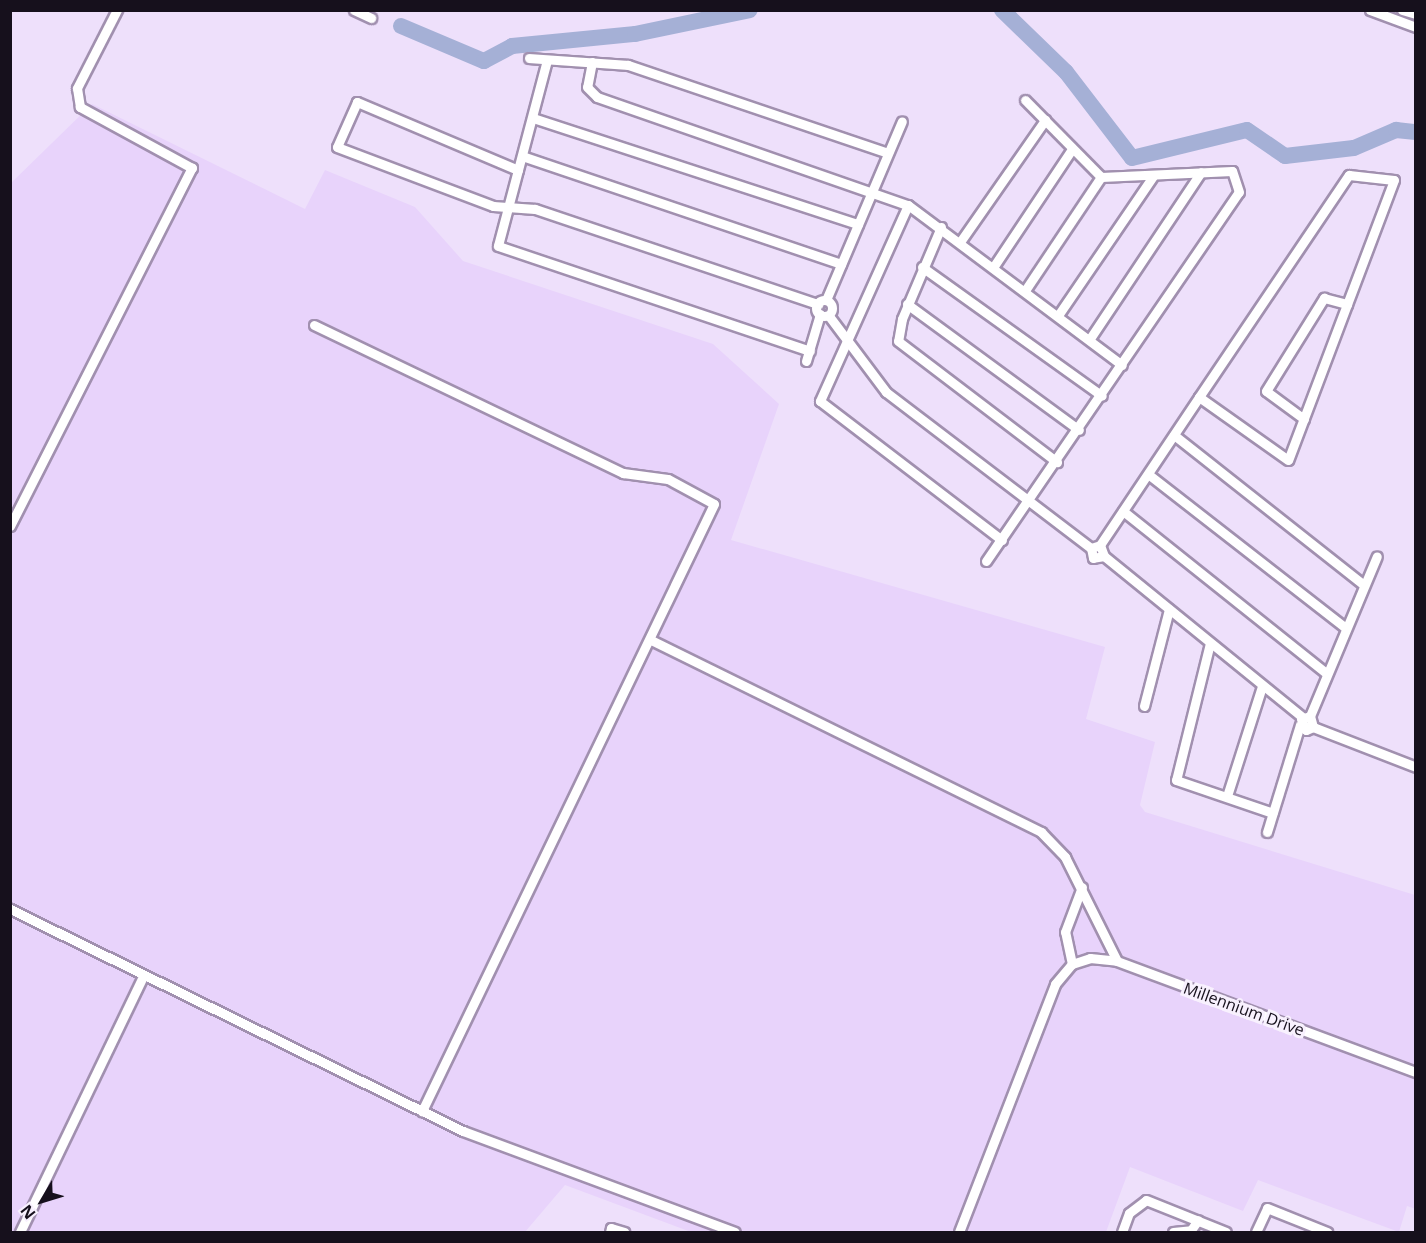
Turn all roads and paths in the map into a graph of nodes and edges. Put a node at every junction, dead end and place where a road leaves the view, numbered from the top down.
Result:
1 (117, 10) edge
2 (354, 10) edge
3 (1370, 10) edge
4 (1402, 10) edge
5 (1416, 14) edge
6 (371, 18) dead end
7 (1416, 27) edge
8 (528, 58) dead end
9 (547, 60) junction
10 (592, 62) junction
11 (1025, 100) dead end
12 (533, 118) junction
13 (1045, 120) junction
14 (902, 121) dead end
15 (1072, 149) junction
16 (888, 153) junction
17 (522, 156) junction
18 (518, 170) junction
19 (1201, 172) junction
20 (1153, 176) junction
21 (1101, 177) junction
22 (873, 189) junction
23 (908, 205) junction
24 (509, 206) junction
25 (858, 224) junction
26 (941, 227) junction
27 (960, 242) junction
28 (841, 264) junction
29 (994, 266) junction
30 (922, 267) junction
31 (1026, 290) junction
32 (822, 302) junction
33 (907, 304) junction
34 (1347, 304) junction
35 (1059, 314) junction
36 (825, 315) junction
37 (314, 325) dead end
38 (1091, 337) junction
39 (847, 342) junction
40 (810, 351) junction
41 (806, 361) dead end
42 (1122, 366) junction
43 (1102, 396) junction
44 (1199, 398) junction
45 (1304, 419) junction
46 (1079, 429) junction
47 (1174, 435) junction
48 (1057, 462) junction
49 (1148, 474) junction
50 (1033, 499) junction
51 (1123, 511) junction
52 (10, 526) edge
53 (1002, 540) junction
54 (1096, 547) junction
55 (1377, 556) dead end
56 (986, 561) dead end
57 (1364, 585) junction
58 (1169, 609) junction
59 (1346, 628) junction
60 (651, 640) junction
61 (1210, 643) junction
62 (1327, 674) junction
63 (1262, 686) junction
64 (1144, 706) dead end
65 (1304, 719) junction
66 (1416, 767) edge
67 (1227, 796) junction
68 (1273, 813) junction
69 (1267, 832) dead end
70 (1082, 887) junction
71 (10, 909) edge
72 (1117, 961) junction
73 (1072, 964) junction
74 (143, 976) junction
75 (1416, 1072) edge
76 (422, 1111) junction
77 (1198, 1220) junction
78 (20, 1233) edge
79 (609, 1233) edge
80 (624, 1233) edge
81 (735, 1233) edge
82 (959, 1233) edge
83 (1122, 1233) edge
84 (1173, 1233) edge
85 (1227, 1233) edge
86 (1256, 1233) edge
87 (1327, 1233) edge

1 - 52 street
2 - 6 street
3 - 7 street
4 - 5 street
8 - 9 street
9 - 10 street
9 - 12 street
10 - 16 street
10 - 22 street
11 - 13 street
12 - 17 street
12 - 25 street
13 - 15 street
13 - 27 street
14 - 16 street
15 - 21 street
15 - 29 street
16 - 22 street
17 - 18 street
17 - 28 street
18 - 24 street
18 - 24 street
19 - 20 street
19 - 38 street
19 - 42 street
20 - 21 street
20 - 35 street
21 - 31 street
22 - 23 street
22 - 25 street
23 - 26 street
23 - 39 street
24 - 32 street
24 - 40 street
25 - 28 street
26 - 27 street
26 - 30 street
27 - 29 street
28 - 32 street
29 - 31 street
30 - 33 street
30 - 43 street
31 - 35 street
32 - 36 street
33 - 46 street
33 - 48 street
34 - 44 street
34 - 45 street
34 - 45 street
35 - 38 street
36 - 39 street
36 - 40 street
37 - 60 street
38 - 42 street
39 - 50 street
39 - 53 street
40 - 41 street
42 - 43 street
43 - 46 street
44 - 45 street
44 - 47 street
46 - 48 street
47 - 49 street
47 - 57 street
48 - 50 street
49 - 51 street
49 - 59 street
50 - 53 street
50 - 54 street
51 - 54 street
51 - 62 street
53 - 56 street
54 - 58 street
55 - 57 street
57 - 59 street
58 - 61 street
58 - 64 street
59 - 62 street
60 - 70 street
60 - 76 street
61 - 63 street
61 - 67 street
62 - 65 street
63 - 65 street
63 - 67 street
65 - 66 street
65 - 68 street
67 - 68 street
68 - 69 street
70 - 72 street
70 - 73 street
71 - 74 street
72 - 73 street, Millennium Drive
72 - 75 street, Millennium Drive
73 - 82 street
74 - 76 street
74 - 78 street
76 - 81 street
77 - 83 street
77 - 84 street
77 - 85 street
79 - 80 street
86 - 87 street

